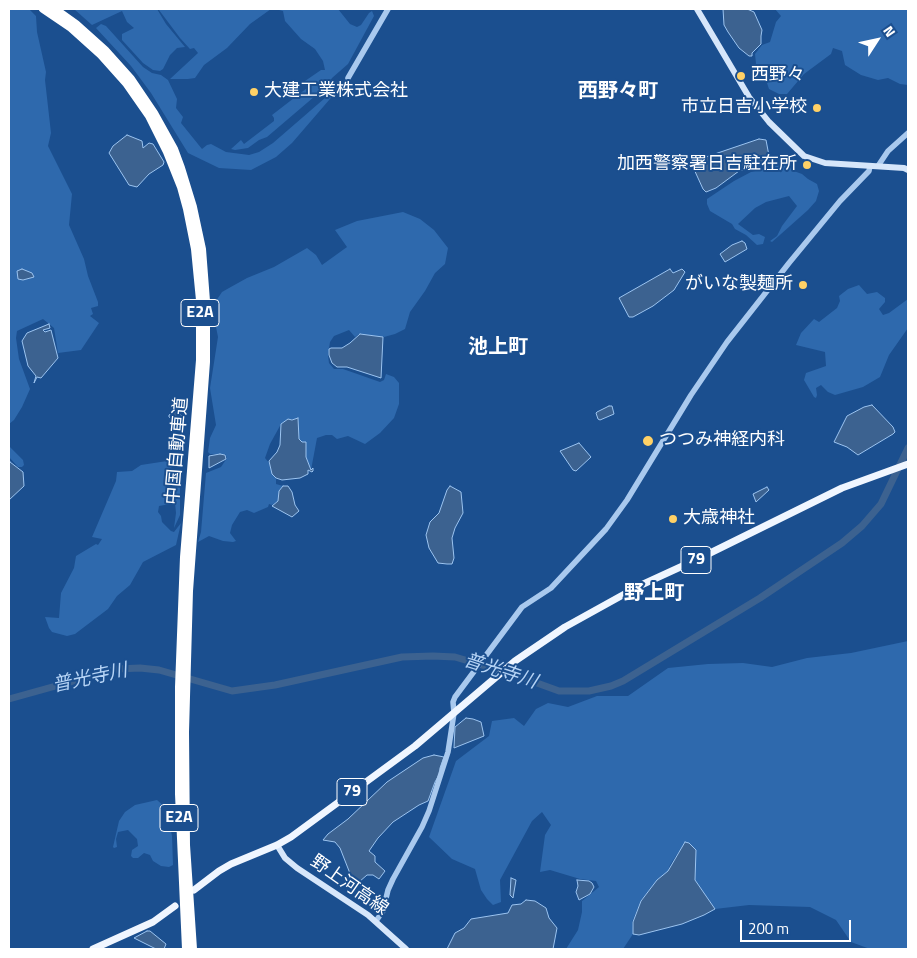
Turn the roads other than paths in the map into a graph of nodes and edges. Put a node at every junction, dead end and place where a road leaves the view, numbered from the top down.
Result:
1 (43, 9) edge
2 (55, 9) edge
3 (388, 9) edge
4 (696, 9) edge
5 (348, 78) dead end
6 (908, 133) edge
7 (870, 166) junction
8 (878, 166) junction
9 (908, 170) edge
10 (906, 465) edge
11 (183, 670) junction
12 (182, 687) junction
13 (454, 713) junction
14 (277, 845) junction
15 (194, 890) dead end
16 (175, 906) dead end
17 (376, 921) junction
18 (93, 949) edge
19 (186, 949) edge
20 (193, 949) edge
21 (406, 949) edge

1 - 11 highway, 中国自動車道 / E2A
2 - 11 highway, 中国自動車道 / E2A
3 - 5 street
4 - 7 main road
6 - 8 street
7 - 8 main road
7 - 13 street
8 - 9 main road
10 - 13 main road, 79
11 - 12 highway, 中国自動車道 / E2A
12 - 19 highway, 中国自動車道 / E2A
12 - 20 highway, 中国自動車道 / E2A
13 - 14 main road, 79
13 - 17 street
14 - 15 main road, 79
14 - 17 main road, 野上河高線
16 - 18 main road
17 - 21 main road, 野上河高線

